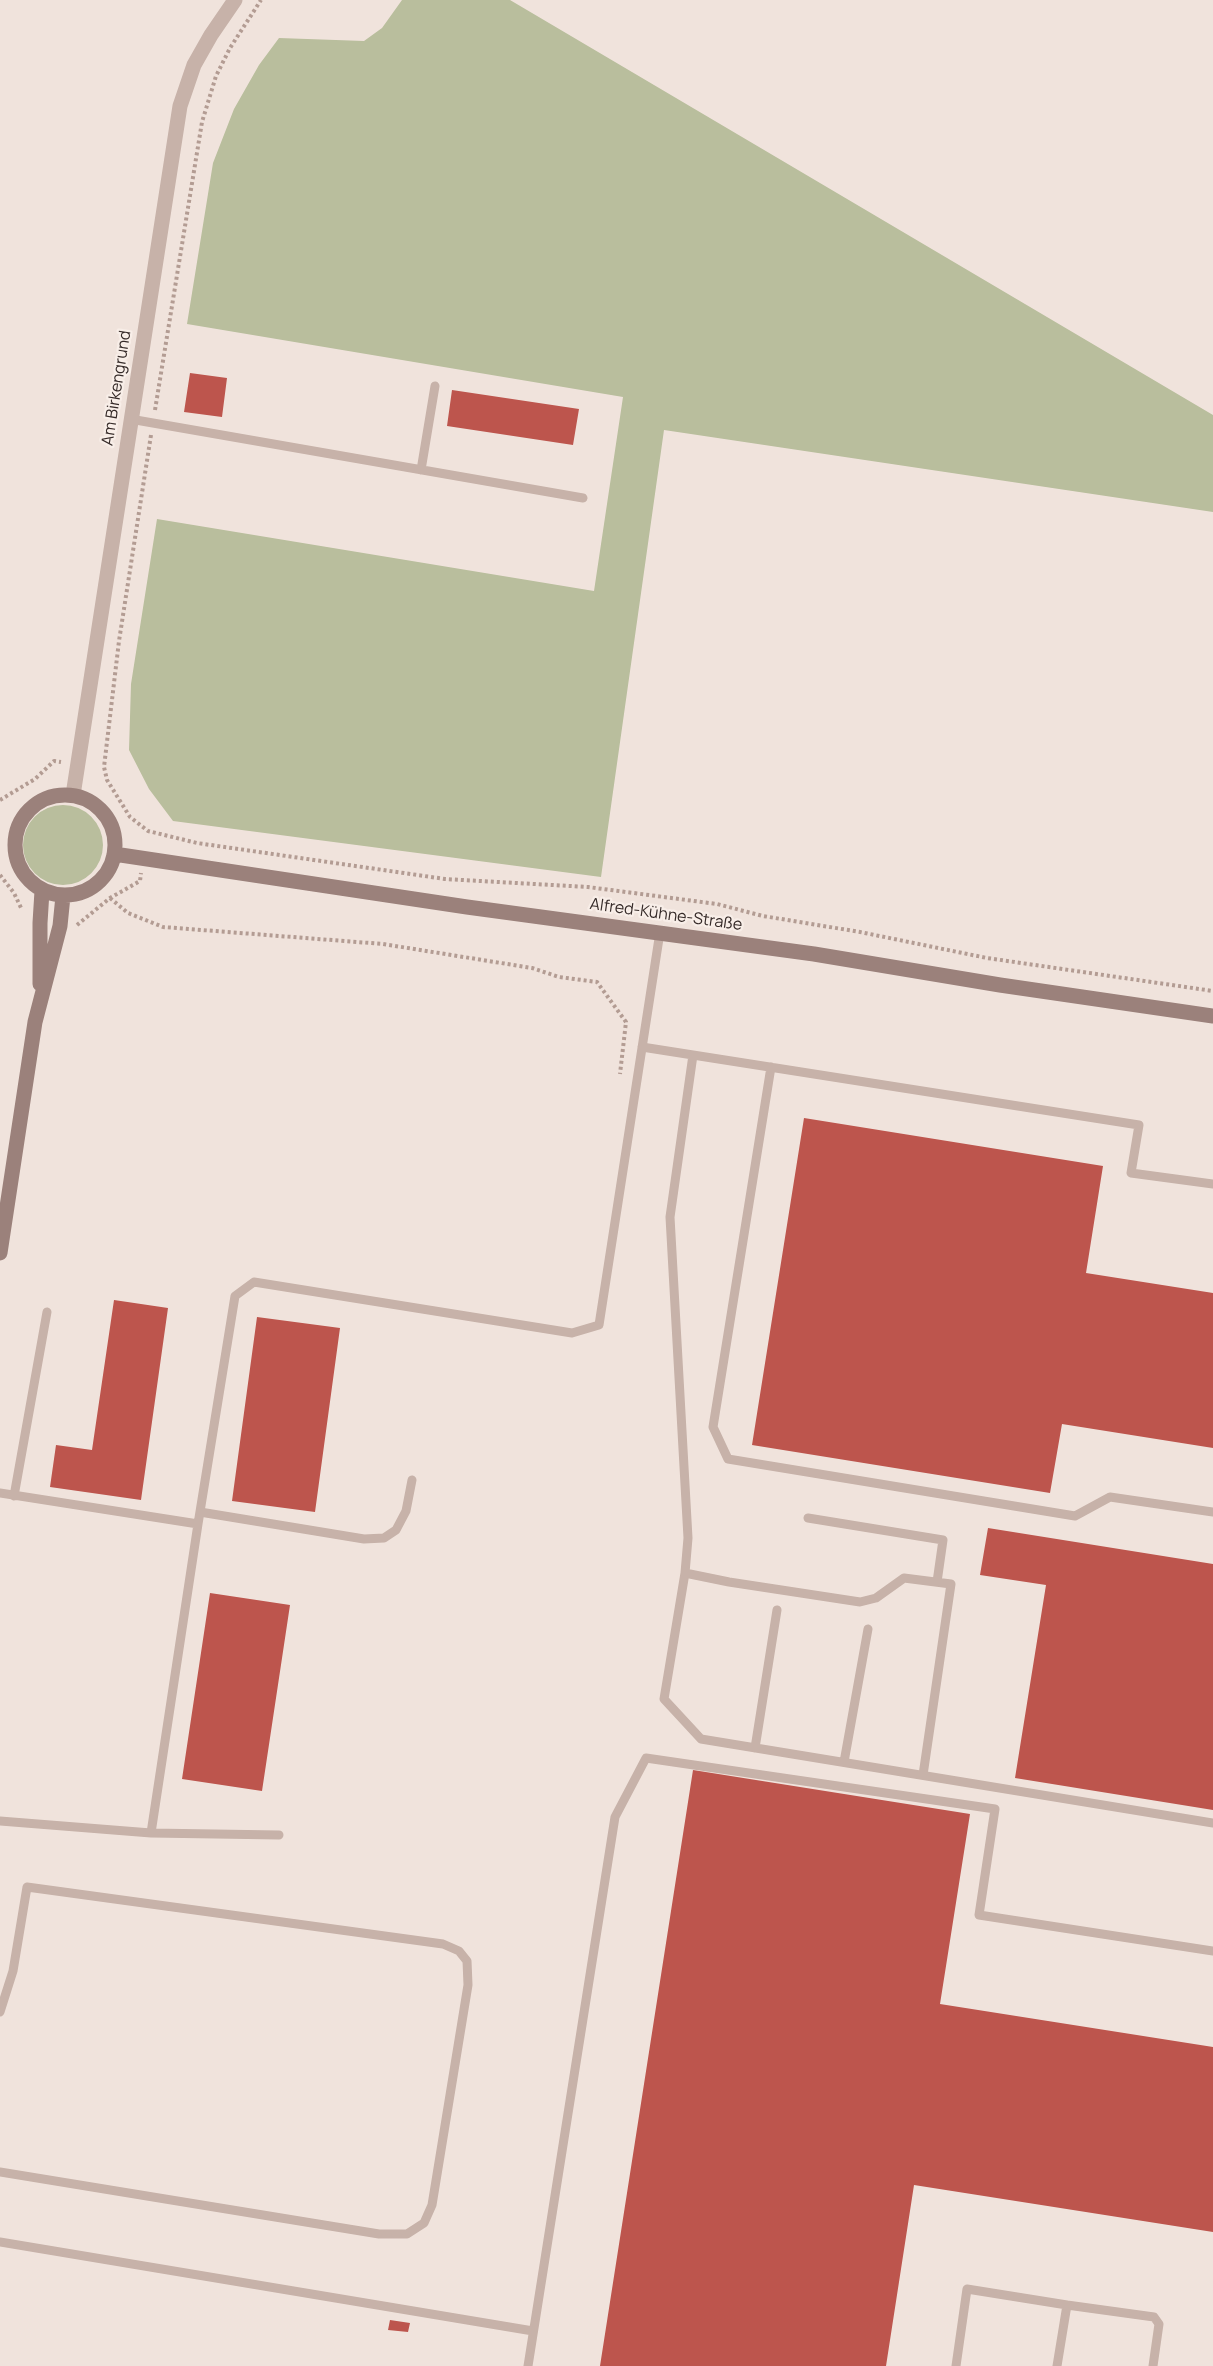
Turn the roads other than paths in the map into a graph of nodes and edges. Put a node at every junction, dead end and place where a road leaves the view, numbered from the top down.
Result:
1 (235, 0) edge
2 (435, 386) dead end
3 (130, 419) junction
4 (421, 470) junction
5 (583, 498) dead end
6 (73, 795) junction
7 (7, 835) edge
8 (114, 854) junction
9 (42, 891) junction
10 (63, 896) junction
11 (660, 932) junction
12 (40, 996) junction
13 (1213, 1016) edge
14 (642, 1047) junction
15 (693, 1056) junction
16 (771, 1067) junction
17 (1213, 1184) edge
18 (0, 1253) edge
19 (47, 1311) dead end
20 (412, 1480) dead end
21 (0, 1493) edge
22 (14, 1496) junction
23 (200, 1512) junction
24 (1213, 1512) edge
25 (808, 1518) dead end
26 (198, 1524) junction
27 (685, 1573) junction
28 (937, 1582) junction
29 (777, 1610) dead end
30 (868, 1629) dead end
31 (755, 1748) junction
32 (844, 1762) junction
33 (923, 1775) junction
34 (0, 1821) edge
35 (1213, 1823) edge
36 (151, 1833) junction
37 (279, 1835) dead end
38 (1213, 1951) edge
39 (0, 2012) edge
40 (0, 2172) edge
41 (0, 2242) edge
42 (1067, 2305) junction
43 (533, 2331) junction
44 (528, 2366) edge
45 (956, 2366) edge
46 (1057, 2366) edge
47 (1153, 2366) edge

1 - 3 street, Am Birkengrund
2 - 4 lane
3 - 4 lane
3 - 6 street, Am Birkengrund
4 - 5 lane
6 - 7 main road
6 - 8 main road
7 - 9 main road
8 - 10 main road
8 - 11 main road, Alfred-Kühne-Straße
9 - 10 main road
9 - 12 main road
10 - 12 main road
11 - 13 main road, Alfred-Kühne-Straße
11 - 14 lane
12 - 18 main road
14 - 15 lane
14 - 23 lane
15 - 16 lane
15 - 27 lane
16 - 17 lane
16 - 24 lane
19 - 22 lane
20 - 23 lane
21 - 22 lane
22 - 26 lane
23 - 26 lane
25 - 28 lane
26 - 36 lane
27 - 28 lane
27 - 31 lane
28 - 33 lane
29 - 31 lane
30 - 32 lane
31 - 32 lane
32 - 33 lane
33 - 35 lane
34 - 36 lane
36 - 37 lane
38 - 43 lane
39 - 40 lane
41 - 43 lane
42 - 45 lane
42 - 46 lane
42 - 47 lane
43 - 44 lane

